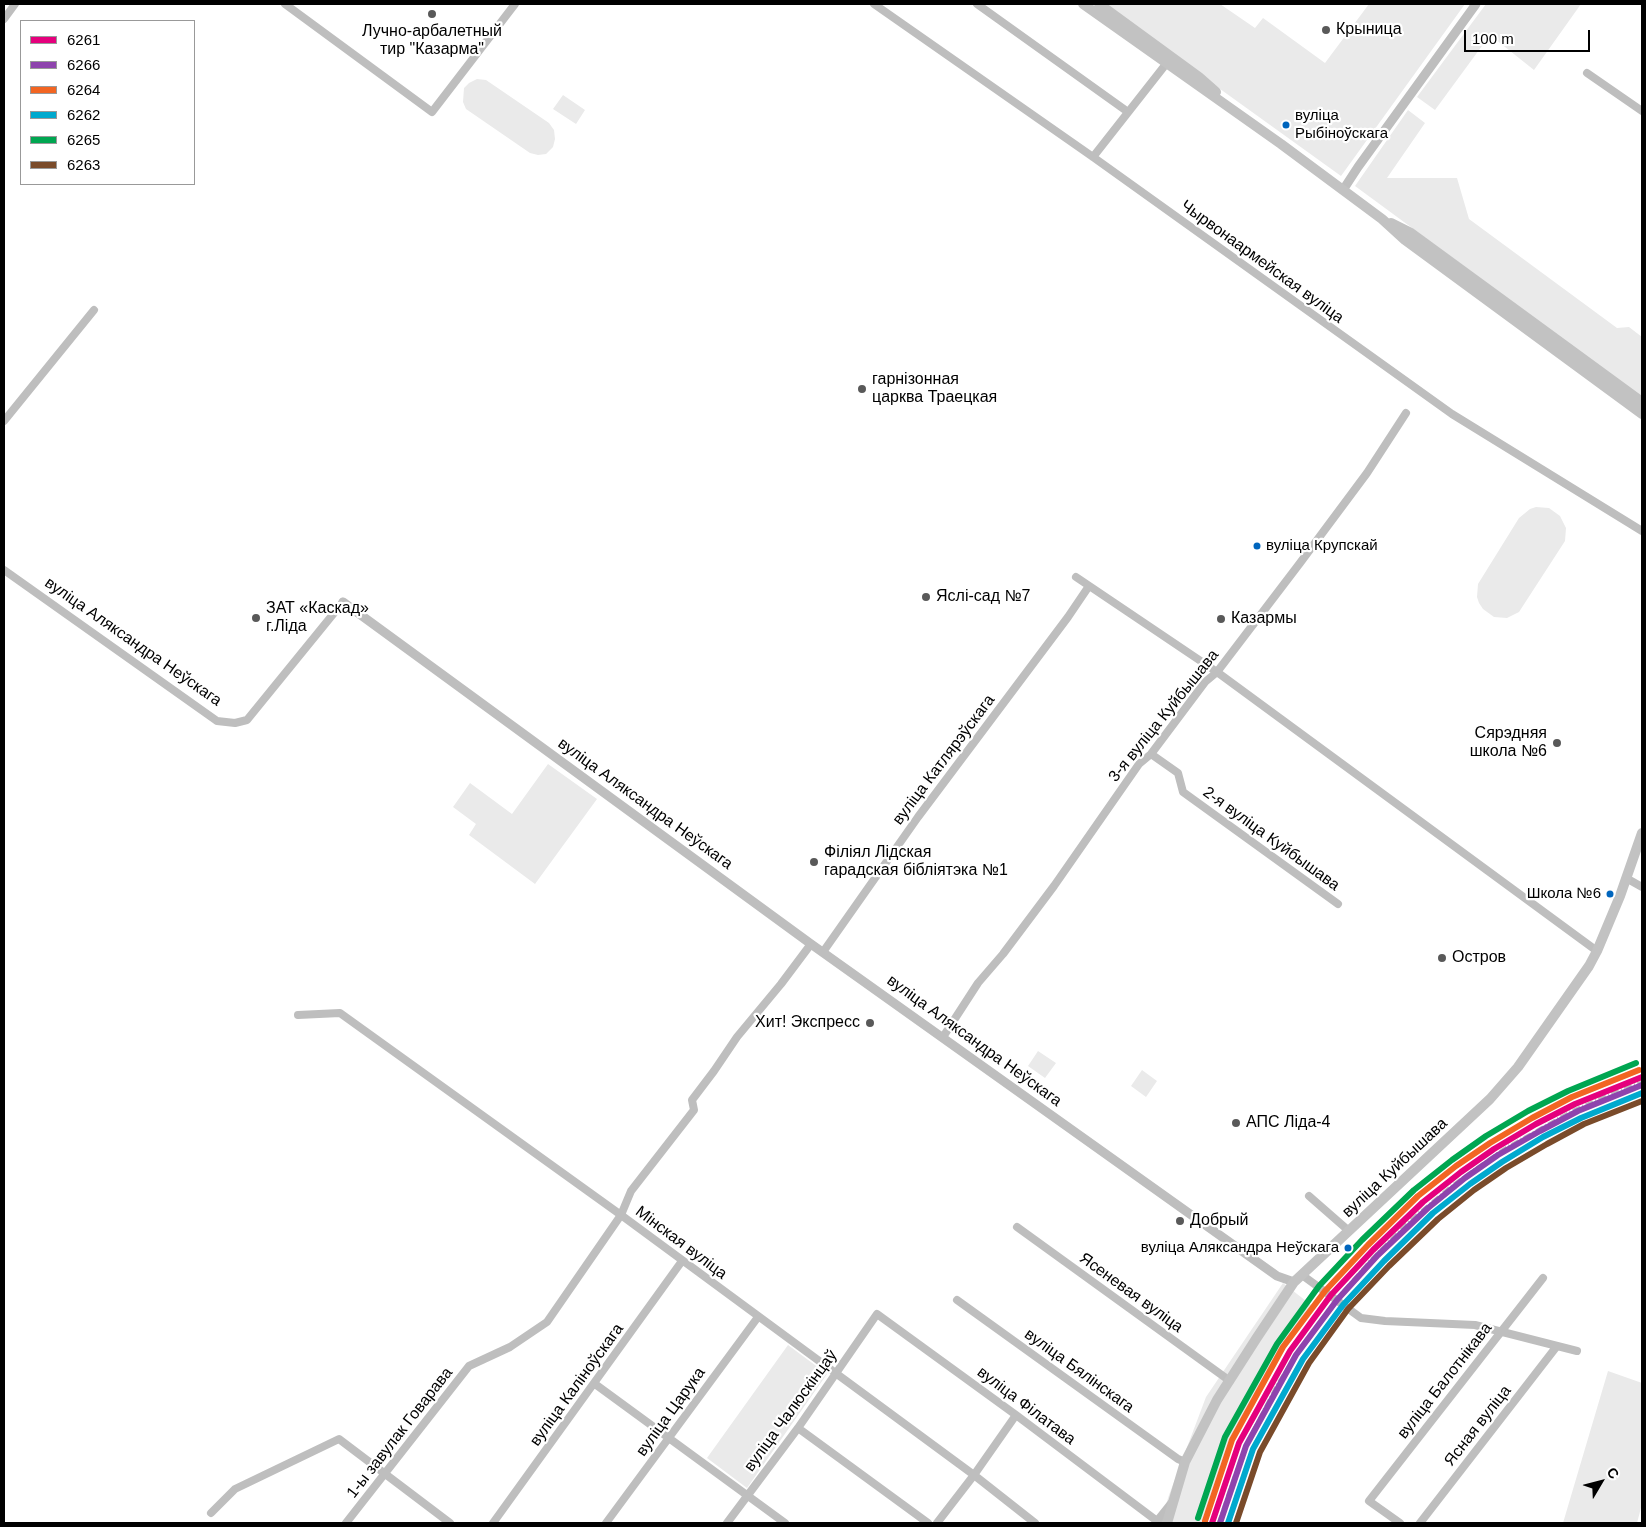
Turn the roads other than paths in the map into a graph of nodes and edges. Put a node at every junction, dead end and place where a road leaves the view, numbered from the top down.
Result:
1 (15, 4) edge
2 (285, 4) edge
3 (516, 4) edge
4 (874, 4) edge
5 (977, 4) edge
6 (1083, 4) edge
7 (1099, 4) edge
8 (1476, 4) edge
9 (4, 19) edge
10 (1166, 64) junction
11 (1587, 72) dead end
12 (1642, 111) edge
13 (1128, 112) junction
14 (1240, 115) junction
15 (1093, 158) junction
16 (1343, 190) junction
17 (1382, 219) junction
18 (94, 310) dead end
19 (1642, 402) edge
20 (1406, 413) dead end
21 (1642, 414) edge
22 (4, 421) edge
23 (1642, 531) edge
24 (4, 570) edge
25 (1076, 577) dead end
26 (1090, 586) junction
27 (343, 602) joint
28 (1217, 672) junction
29 (1150, 754) junction
30 (1642, 833) edge
31 (1626, 878) junction
32 (1642, 887) edge
33 (1338, 904) dead end
34 (811, 944) junction
35 (1597, 951) junction
36 (823, 952) junction
37 (298, 1015) dead end
38 (943, 1037) junction
39 (1309, 1196) dead end
40 (621, 1216) junction
41 (1017, 1227) dead end
42 (1349, 1231) junction
43 (682, 1261) junction
44 (1543, 1278) dead end
45 (1298, 1279) junction
46 (957, 1300) dead end
47 (877, 1314) joint
48 (758, 1317) junction
49 (1500, 1332) junction
50 (1557, 1346) junction
51 (1577, 1351) dead end
52 (836, 1374) junction
53 (1230, 1381) junction
54 (594, 1384) junction
55 (1016, 1415) junction
56 (798, 1428) junction
57 (668, 1438) junction
58 (1186, 1462) junction
59 (385, 1474) junction
60 (974, 1476) junction
61 (747, 1495) junction
62 (210, 1513) dead end
63 (346, 1523) edge
64 (450, 1523) edge
65 (493, 1523) edge
66 (606, 1523) edge
67 (727, 1523) edge
68 (785, 1523) edge
69 (928, 1523) edge
70 (937, 1523) edge
71 (1035, 1523) edge
72 (1160, 1523) edge
73 (1400, 1523) edge
74 (1420, 1523) edge

1 - 9 street
2 - 3 street
4 - 15 street, Чырвонаармейская вуліца
5 - 13 street
6 - 10 main road
7 - 14 main road
8 - 16 street
10 - 13 street
10 - 14 main road
11 - 12 street
13 - 15 street
14 - 16 main road
15 - 23 street, Чырвонаармейская вуліца
16 - 17 main road
17 - 19 main road
17 - 21 main road
18 - 22 street
20 - 28 street, 3-я вуліца Куйбышава
24 - 27 street, вуліца Аляксандра Неўскага
25 - 26 street
26 - 28 street
26 - 36 street, вуліца Катлярэўскага
27 - 34 street, вуліца Аляксандра Неўскага
28 - 29 street, 3-я вуліца Куйбышава
28 - 35 street
29 - 33 street, 2-я вуліца Куйбышава
29 - 38 street, 3-я вуліца Куйбышава
30 - 31 main road, вуліца Куйбышава
31 - 32 street
31 - 35 main road, вуліца Куйбышава
34 - 36 street, вуліца Аляксандра Неўскага
34 - 40 street, 1-ы завулак Говарава
35 - 42 main road, вуліца Куйбышава
36 - 38 street, вуліца Аляксандра Неўскага
37 - 40 street, Мінская вуліца
38 - 45 street, вуліца Аляксандра Неўскага
39 - 42 street
40 - 43 street, Мінская вуліца
40 - 59 street, 1-ы завулак Говарава
41 - 53 street, Ясеневая вуліца
42 - 45 main road, вуліца Куйбышава
43 - 48 street, Мінская вуліца
43 - 54 street, вуліца Каліноўскага
44 - 49 street, вуліца Балотнікава
45 - 49 street, вуліца Аляксандра Неўскага
45 - 53 main road, вуліца Куйбышава
46 - 58 street, вуліца Бялінскага
47 - 52 street, вуліца Чалюскінцаў
47 - 55 street, вуліца Філатава
48 - 52 street, Мінская вуліца
48 - 57 street, вуліца Царука
49 - 50 street, вуліца Аляксандра Неўскага
49 - 73 street, вуліца Балотнікава
50 - 51 street, вуліца Аляксандра Неўскага
50 - 74 street, Ясная вуліца
52 - 56 street, вуліца Чалюскінцаў
52 - 60 street, Мінская вуліца
53 - 58 main road, вуліца Куйбышава
54 - 57 street
54 - 65 street, вуліца Каліноўскага
55 - 60 street
55 - 72 street, вуліца Філатава
56 - 61 street, вуліца Чалюскінцаў
56 - 69 street
57 - 61 street
57 - 66 street, вуліца Царука
58 - 72 main road, вуліца Куйбышава
59 - 62 street
59 - 63 street, 1-ы завулак Говарава
59 - 64 street
60 - 70 street
60 - 71 street, Мінская вуліца
61 - 67 street, вуліца Чалюскінцаў
61 - 68 street

